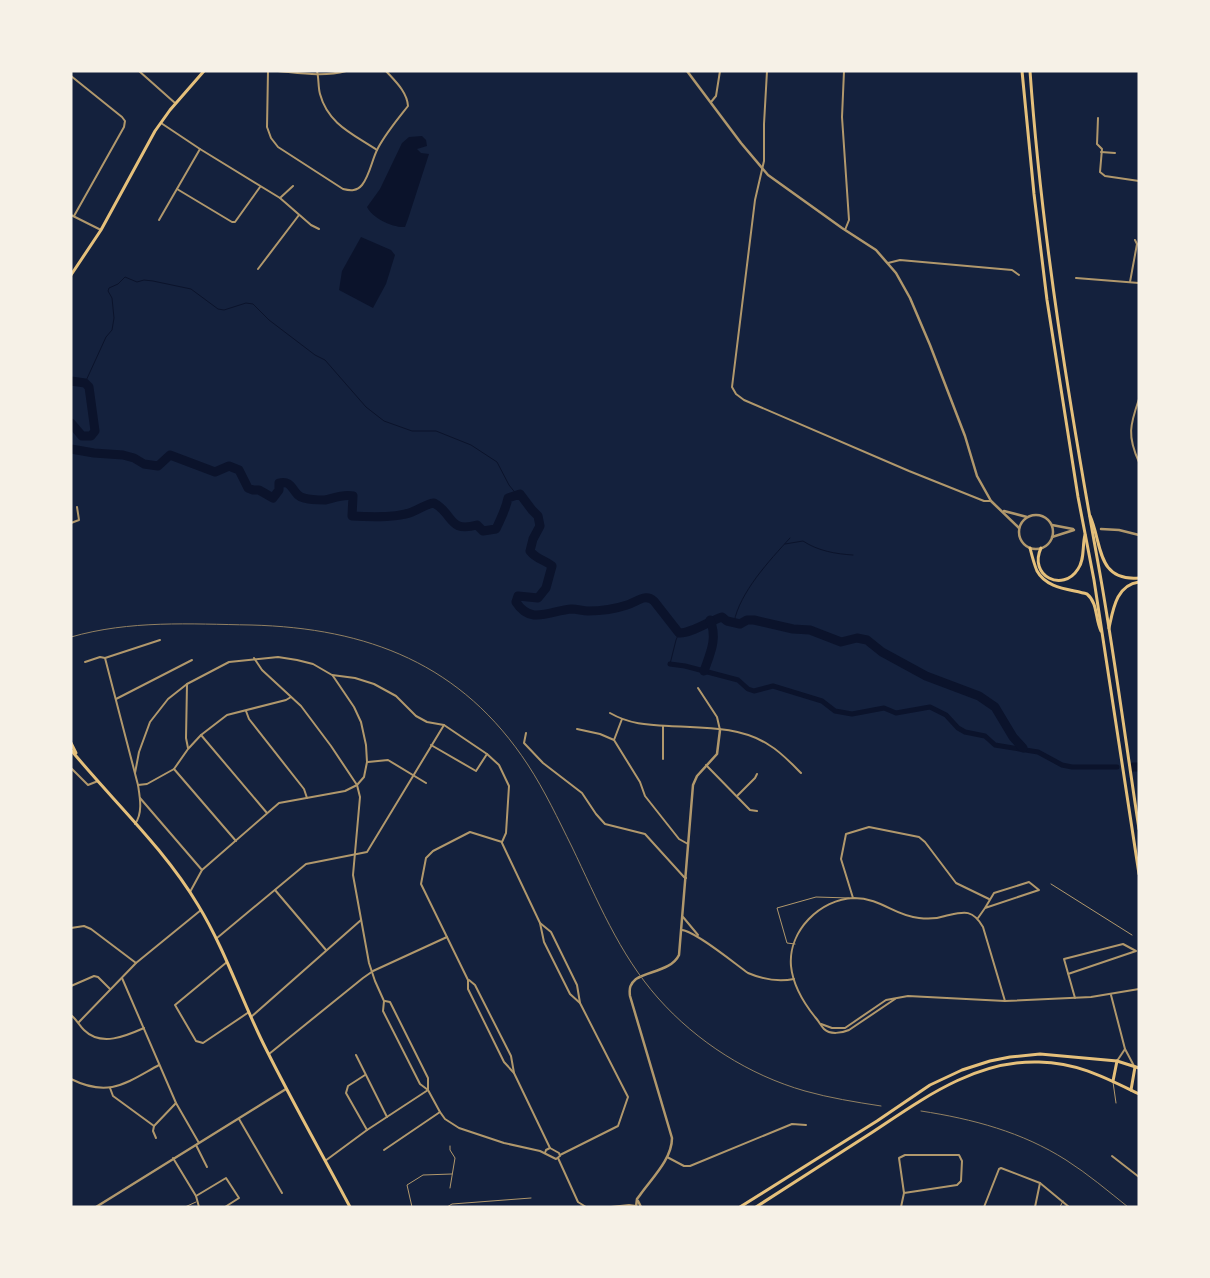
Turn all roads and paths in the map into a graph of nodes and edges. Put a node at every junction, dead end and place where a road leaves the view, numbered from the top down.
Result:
1 (139, 71) edge
2 (148, 71) edge
3 (204, 71) edge
4 (268, 71) edge
5 (278, 71) edge
6 (346, 71) edge
7 (386, 71) edge
8 (687, 71) edge
9 (720, 71) edge
10 (767, 71) edge
11 (844, 71) edge
12 (1022, 71) edge
13 (1030, 71) edge
14 (317, 73) edge
15 (71, 76) edge
16 (144, 76) junction
17 (176, 103) junction
18 (710, 103) junction
19 (1098, 118) dead end
20 (161, 123) junction
21 (200, 149) junction
22 (377, 150) junction
23 (1101, 152) junction
24 (1115, 153) dead end
25 (762, 169) junction
26 (1139, 181) edge
27 (293, 186) dead end
28 (260, 187) junction
29 (177, 189) junction
30 (280, 198) junction
31 (73, 215) edge
32 (300, 215) junction
33 (159, 220) dead end
34 (319, 229) dead end
35 (101, 230) junction
36 (845, 230) junction
37 (1135, 240) dead end
38 (888, 264) junction
39 (258, 270) dead end
40 (71, 275) edge
41 (1019, 275) dead end
42 (1076, 278) dead end
43 (1130, 282) junction
44 (1139, 283) edge
45 (1139, 399) edge
46 (1139, 462) edge
47 (991, 501) junction
48 (78, 507) dead end
49 (1087, 509) junction
50 (1002, 511) junction
51 (1026, 517) junction
52 (71, 523) edge
53 (1052, 525) junction
54 (1019, 528) junction
55 (1101, 529) dead end
56 (1085, 531) junction
57 (1139, 535) edge
58 (1052, 537) junction
59 (1030, 548) junction
60 (1041, 548) junction
61 (1139, 578) edge
62 (1139, 582) edge
63 (1108, 633) junction
64 (1103, 637) junction
65 (160, 640) dead end
66 (106, 658) junction
67 (254, 658) junction
68 (192, 660) dead end
69 (85, 662) dead end
70 (332, 675) junction
71 (187, 684) junction
72 (698, 688) dead end
73 (291, 697) junction
74 (116, 699) junction
75 (246, 710) junction
76 (610, 713) dead end
77 (622, 719) junction
78 (444, 725) junction
79 (663, 726) junction
80 (577, 730) dead end
81 (720, 730) junction
82 (526, 733) dead end
83 (201, 735) junction
84 (614, 740) junction
85 (71, 744) edge
86 (431, 745) junction
87 (188, 749) junction
88 (71, 750) edge
89 (487, 754) junction
90 (663, 759) dead end
91 (80, 760) junction
92 (367, 762) junction
93 (706, 765) junction
94 (71, 768) edge
95 (174, 769) junction
96 (801, 772) dead end
97 (135, 773) junction
98 (414, 774) junction
99 (757, 774) dead end
100 (98, 781) junction
101 (426, 782) dead end
102 (138, 785) junction
103 (356, 785) junction
104 (737, 796) junction
105 (140, 798) junction
106 (308, 798) junction
107 (757, 811) dead end
108 (268, 813) junction
109 (136, 824) junction
110 (1139, 829) edge
111 (236, 841) junction
112 (502, 842) junction
113 (688, 844) junction
114 (354, 855) junction
115 (202, 870) junction
116 (1139, 874) edge
117 (686, 878) junction
118 (1051, 884) dead end
119 (275, 890) junction
120 (190, 892) junction
121 (853, 898) junction
122 (989, 899) junction
123 (985, 908) junction
124 (201, 910) junction
125 (683, 917) junction
126 (978, 918) junction
127 (361, 920) junction
128 (540, 923) junction
129 (71, 928) edge
130 (682, 930) junction
131 (1132, 935) dead end
132 (447, 937) junction
133 (699, 937) junction
134 (217, 938) junction
135 (795, 944) junction
136 (326, 950) junction
137 (227, 962) junction
138 (136, 963) junction
139 (373, 972) junction
140 (1068, 974) junction
141 (122, 978) junction
142 (468, 980) junction
143 (794, 980) junction
144 (71, 986) edge
145 (110, 989) junction
146 (1139, 989) edge
147 (1111, 995) junction
148 (1075, 998) junction
149 (895, 999) junction
150 (384, 1000) junction
151 (1005, 1001) junction
152 (580, 1003) junction
153 (249, 1012) junction
154 (71, 1015) edge
155 (251, 1017) junction
156 (78, 1022) junction
157 (821, 1024) junction
158 (144, 1028) junction
159 (1126, 1049) junction
160 (269, 1054) junction
161 (356, 1055) dead end
162 (1117, 1062) junction
163 (159, 1064) junction
164 (1137, 1067) edge
165 (514, 1073) junction
166 (365, 1075) junction
167 (71, 1079) edge
168 (1112, 1081) junction
169 (110, 1088) junction
170 (286, 1089) junction
171 (428, 1090) junction
172 (1131, 1090) junction
173 (1139, 1094) edge
174 (176, 1103) junction
175 (1116, 1103) dead end
176 (440, 1112) junction
177 (387, 1117) junction
178 (240, 1119) junction
179 (806, 1125) dead end
180 (154, 1126) junction
181 (367, 1130) junction
182 (156, 1138) dead end
183 (200, 1143) junction
184 (196, 1145) junction
185 (450, 1146) dead end
186 (550, 1148) junction
187 (384, 1150) dead end
188 (545, 1153) junction
189 (560, 1154) junction
190 (1112, 1156) dead end
191 (667, 1157) junction
192 (173, 1158) junction
193 (557, 1159) junction
194 (325, 1161) junction
195 (207, 1167) dead end
196 (452, 1174) junction
197 (1139, 1177) edge
198 (1040, 1183) junction
199 (450, 1188) dead end
200 (282, 1193) dead end
201 (904, 1193) junction
202 (196, 1196) junction
203 (531, 1198) dead end
204 (637, 1199) junction
205 (1063, 1201) junction
206 (198, 1202) junction
207 (96, 1207) edge
208 (185, 1207) edge
209 (200, 1207) edge
210 (225, 1207) edge
211 (350, 1207) edge
212 (412, 1207) edge
213 (447, 1207) edge
214 (586, 1207) edge
215 (611, 1207) edge
216 (636, 1207) edge
217 (641, 1207) edge
218 (740, 1207) edge
219 (756, 1207) edge
220 (901, 1207) edge
221 (984, 1207) edge
222 (1035, 1207) edge
223 (1060, 1207) edge
224 (1070, 1207) edge

1 - 16 street
2 - 16 street
3 - 17 main road
4 - 22 street
5 - 14 street
6 - 14 street
7 - 22 street
8 - 18 street
9 - 18 street
10 - 25 street
11 - 36 street
12 - 56 main road
13 - 49 main road
14 - 22 street
15 - 31 street
16 - 17 street
17 - 20 main road
18 - 25 street
19 - 23 street
20 - 21 street
20 - 35 main road
21 - 28 street
21 - 29 street
23 - 24 street
23 - 26 street
25 - 36 street
25 - 47 street
27 - 30 street
28 - 29 street
28 - 30 street
29 - 33 street
30 - 32 street
31 - 35 street
32 - 34 street
32 - 39 street
35 - 40 main road
36 - 38 street
37 - 43 street
38 - 41 street
38 - 47 street
42 - 43 street
43 - 44 street
45 - 46 street
47 - 50 street
48 - 52 street
49 - 61 main road
49 - 63 main road
50 - 51 street
50 - 54 street
51 - 53 street
51 - 54 street
53 - 58 street
53 - 58 street
54 - 59 street
55 - 57 street
56 - 60 main road
56 - 64 main road
58 - 60 street
59 - 60 street
59 - 64 main road
62 - 63 main road
63 - 110 main road
64 - 116 main road
65 - 66 street
66 - 69 street
66 - 74 street
67 - 70 street
67 - 71 street
67 - 73 street
68 - 74 street
70 - 78 street
70 - 92 street
71 - 87 street
71 - 97 street
72 - 81 street
73 - 75 street
73 - 103 street
74 - 97 street
75 - 83 street
75 - 106 street
76 - 77 street
77 - 79 street
77 - 84 street
78 - 86 street
78 - 89 street
79 - 81 street
79 - 90 street
80 - 84 street
81 - 93 street
81 - 96 street
82 - 117 street
83 - 87 street
83 - 108 street
84 - 113 street
85 - 91 main road
86 - 89 street
86 - 98 street
87 - 95 street
88 - 91 main road
89 - 112 street
91 - 100 main road
92 - 98 street
92 - 103 street
93 - 104 street
93 - 113 street
94 - 100 street
95 - 102 street
95 - 111 street
97 - 102 street
98 - 101 street
98 - 114 street
99 - 104 street
100 - 109 main road
102 - 105 street
103 - 106 street
103 - 114 street
104 - 107 street
105 - 109 street
105 - 115 street
106 - 108 street
108 - 111 street
109 - 120 main road
111 - 115 street
112 - 128 street
112 - 132 street
113 - 117 street
114 - 119 street
114 - 127 street
115 - 120 street
117 - 125 street
118 - 131 lane
119 - 134 street
119 - 136 street
120 - 124 main road
121 - 122 street
121 - 126 street
121 - 135 street
121 - 135 lane
122 - 123 street
122 - 123 street
123 - 126 street
124 - 134 main road
124 - 138 street
125 - 130 street
125 - 133 street
126 - 151 street
127 - 136 street
127 - 139 street
128 - 152 street
128 - 152 street
129 - 138 street
130 - 133 street
130 - 191 street
132 - 139 street
132 - 142 street
133 - 143 street
134 - 137 main road
135 - 143 street
136 - 155 street
137 - 153 main road
137 - 153 street
138 - 141 street
139 - 150 street
139 - 160 street
140 - 140 street
140 - 148 street
141 - 145 street
141 - 158 street
142 - 165 street
142 - 165 street
143 - 157 street
144 - 145 street
145 - 156 street
146 - 147 street
147 - 148 street
147 - 159 street
148 - 151 street
149 - 151 street
149 - 157 street
149 - 157 street
150 - 171 street
150 - 171 street
152 - 189 street
153 - 155 main road
154 - 156 street
155 - 160 main road
156 - 158 street
158 - 163 street
159 - 162 street
159 - 164 street
160 - 170 main road
161 - 166 street
162 - 164 main road
162 - 168 main road
162 - 218 main road
163 - 169 street
163 - 174 street
164 - 172 main road
165 - 186 street
166 - 177 street
166 - 181 street
167 - 169 street
168 - 172 main road
168 - 175 lane
168 - 219 main road
169 - 180 street
170 - 178 street
170 - 194 main road
171 - 176 street
171 - 177 street
172 - 173 main road
174 - 180 street
174 - 183 street
176 - 187 street
176 - 188 street
177 - 181 street
178 - 183 street
178 - 200 street
179 - 191 street
180 - 182 street
181 - 194 street
183 - 184 street
184 - 192 street
184 - 195 street
185 - 196 lane
186 - 188 street
186 - 189 street
188 - 193 street
189 - 193 street
190 - 197 street
191 - 204 street
192 - 202 street
192 - 207 street
193 - 214 street
194 - 211 main road
196 - 199 lane
196 - 212 lane
198 - 205 street
198 - 221 street
198 - 222 street
201 - 201 street
201 - 220 street
202 - 206 street
202 - 210 street
203 - 213 lane
204 - 216 street
204 - 217 street
205 - 223 lane
205 - 224 street
206 - 208 lane
206 - 209 street
215 - 216 street

